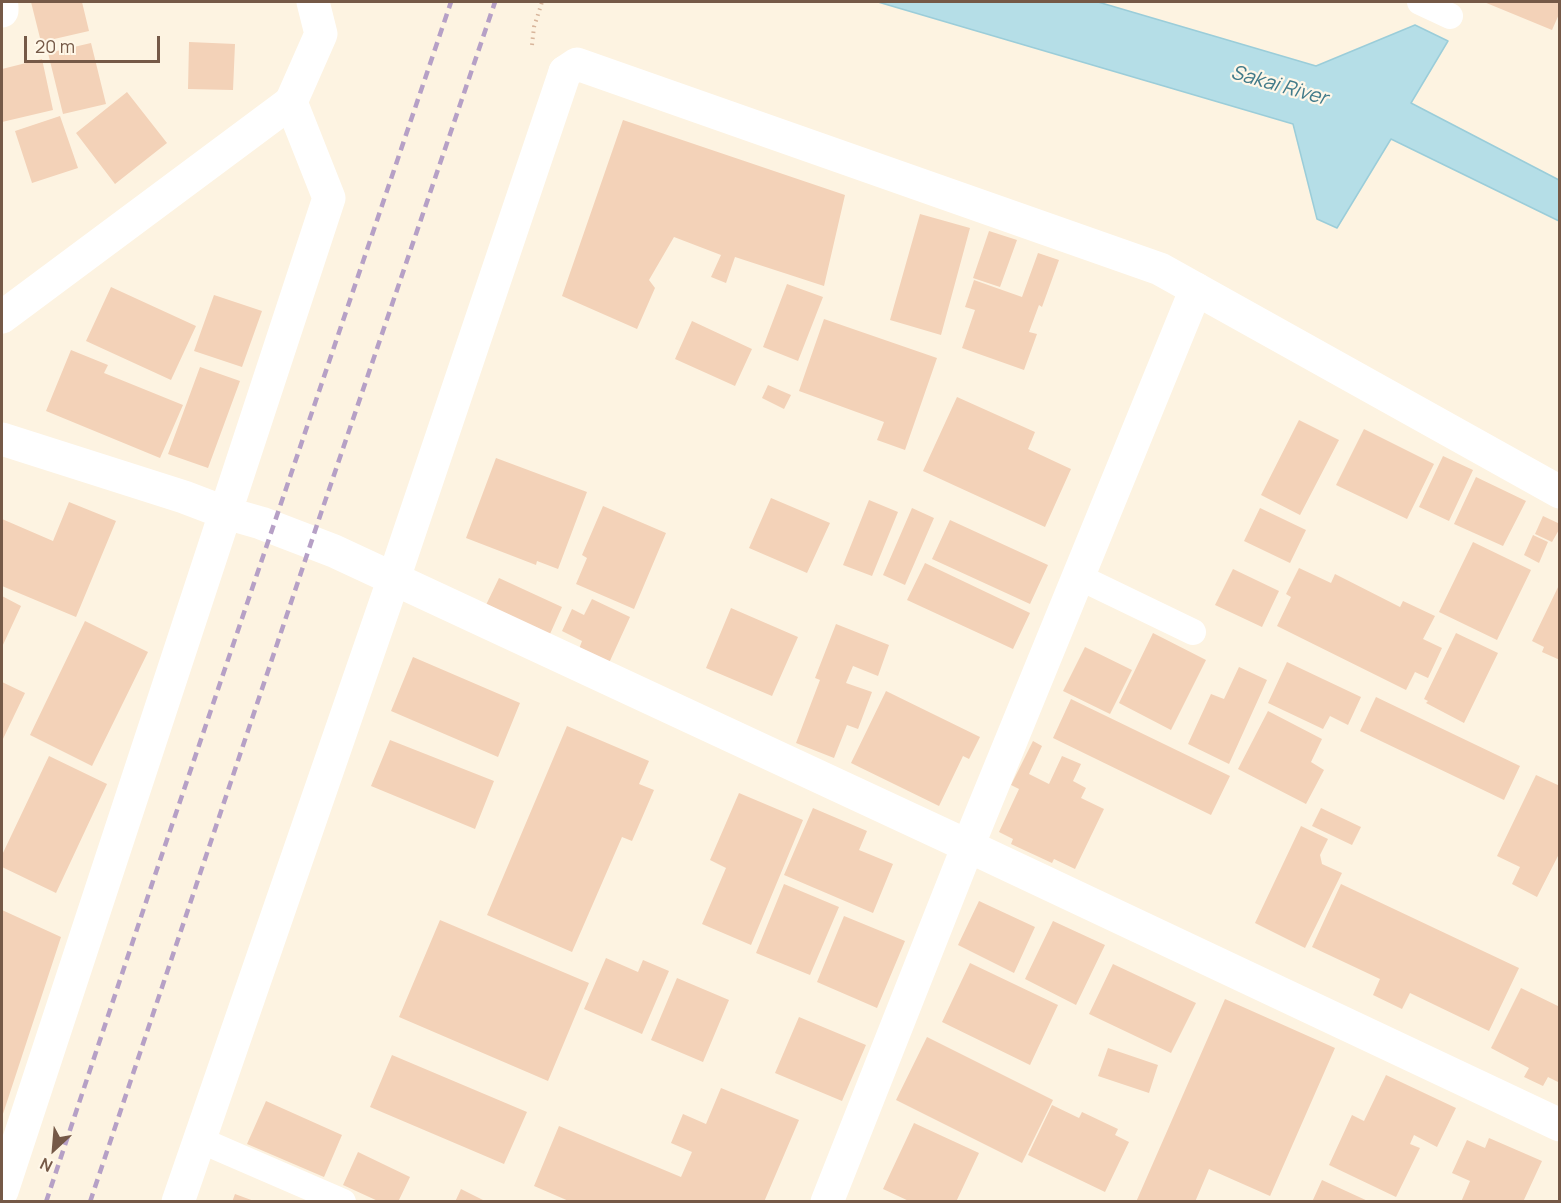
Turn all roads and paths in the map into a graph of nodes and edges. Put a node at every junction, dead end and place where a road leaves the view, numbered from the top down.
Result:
1 (313, 2) edge
2 (542, 2) edge
3 (1420, 2) edge
4 (1450, 16) dead end
5 (532, 45) dead end
6 (291, 102) junction
7 (1197, 289) junction
8 (2, 317) edge
9 (2, 439) edge
10 (1560, 492) edge
11 (226, 513) junction
12 (1079, 577) junction
13 (394, 578) junction
14 (1193, 632) dead end
15 (968, 846) junction
16 (1560, 1125) edge
17 (200, 1140) junction
18 (2, 1191) edge
19 (178, 1202) edge
20 (343, 1202) edge
21 (827, 1202) edge

1 - 6 street
2 - 5 path
3 - 4 lane
6 - 8 street
6 - 11 street
7 - 10 street
7 - 12 street
7 - 13 street
9 - 11 street
11 - 13 street
11 - 18 street
12 - 14 lane
12 - 15 street
13 - 15 street
13 - 17 street
15 - 16 street
15 - 21 street
17 - 19 street
17 - 20 lane

